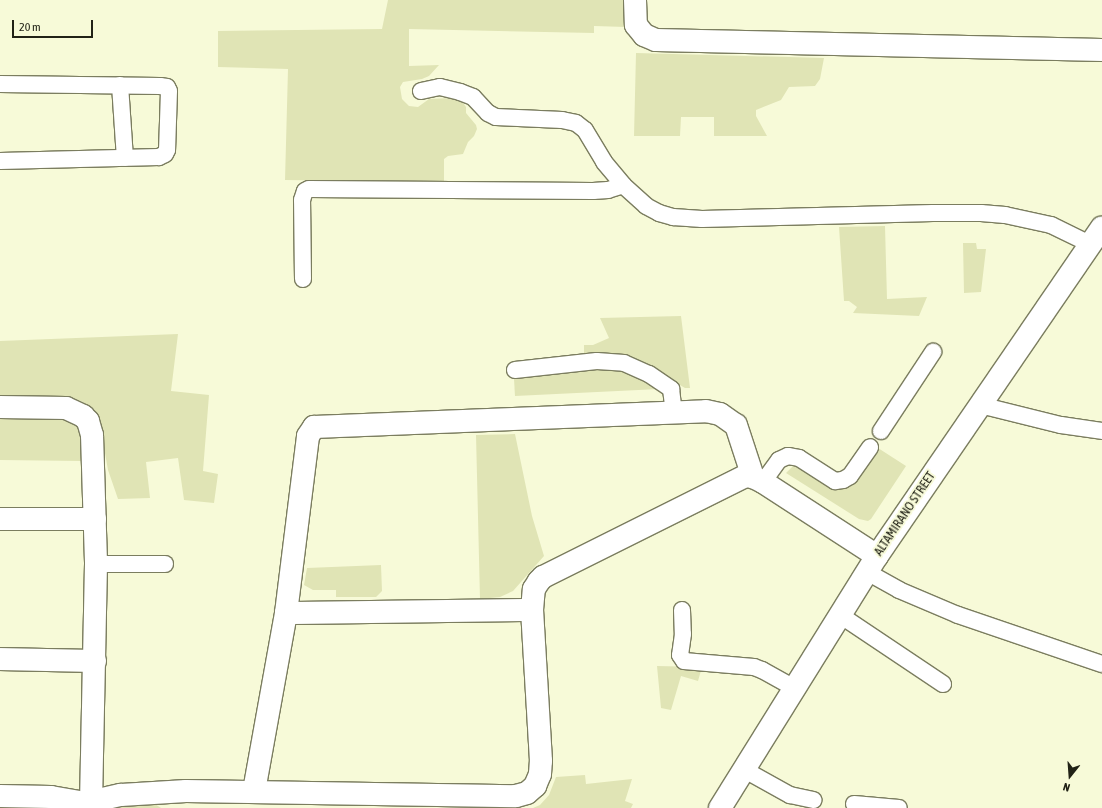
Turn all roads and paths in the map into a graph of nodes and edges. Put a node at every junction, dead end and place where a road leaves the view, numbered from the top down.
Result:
1 (635, 0) edge
2 (1102, 50) edge
3 (0, 84) edge
4 (120, 85) junction
5 (421, 91) dead end
6 (125, 158) junction
7 (0, 161) edge
8 (623, 185) junction
9 (1096, 236) edge
10 (303, 279) dead end
11 (933, 352) dead end
12 (515, 370) dead end
13 (980, 405) junction
14 (0, 407) edge
15 (674, 412) junction
16 (1102, 431) edge
17 (881, 432) dead end
18 (870, 447) dead end
19 (758, 480) junction
20 (0, 519) edge
21 (95, 519) junction
22 (96, 564) junction
23 (165, 564) dead end
24 (872, 564) junction
25 (532, 610) junction
26 (682, 610) dead end
27 (286, 613) junction
28 (840, 615) junction
29 (0, 659) edge
30 (95, 661) junction
31 (1102, 664) edge
32 (943, 684) dead end
33 (794, 688) junction
34 (743, 769) junction
35 (254, 791) junction
36 (0, 796) edge
37 (813, 800) dead end
38 (854, 804) dead end
39 (91, 805) edge
40 (720, 808) edge
41 (899, 808) edge

1 - 2 street
3 - 4 lane
4 - 6 lane
4 - 6 lane
5 - 8 lane
6 - 7 lane
8 - 9 lane
8 - 10 lane
9 - 13 street, ALTAMIRANO STREET
11 - 17 lane
12 - 15 lane
13 - 16 lane
13 - 24 street, ALTAMIRANO STREET
14 - 21 street
15 - 19 street
15 - 27 street
18 - 19 lane
19 - 24 street
19 - 25 street
20 - 21 street
21 - 22 street
22 - 23 lane
22 - 30 street
24 - 28 street, ALTAMIRANO STREET
24 - 31 lane
25 - 27 street
25 - 35 street
26 - 33 lane
27 - 35 street
28 - 32 lane
28 - 33 street, ALTAMIRANO STREET
29 - 30 street
30 - 39 street
33 - 34 street, ALTAMIRANO STREET
34 - 37 lane
34 - 40 street, ALTAMIRANO STREET
35 - 39 street
36 - 39 street
38 - 41 lane

